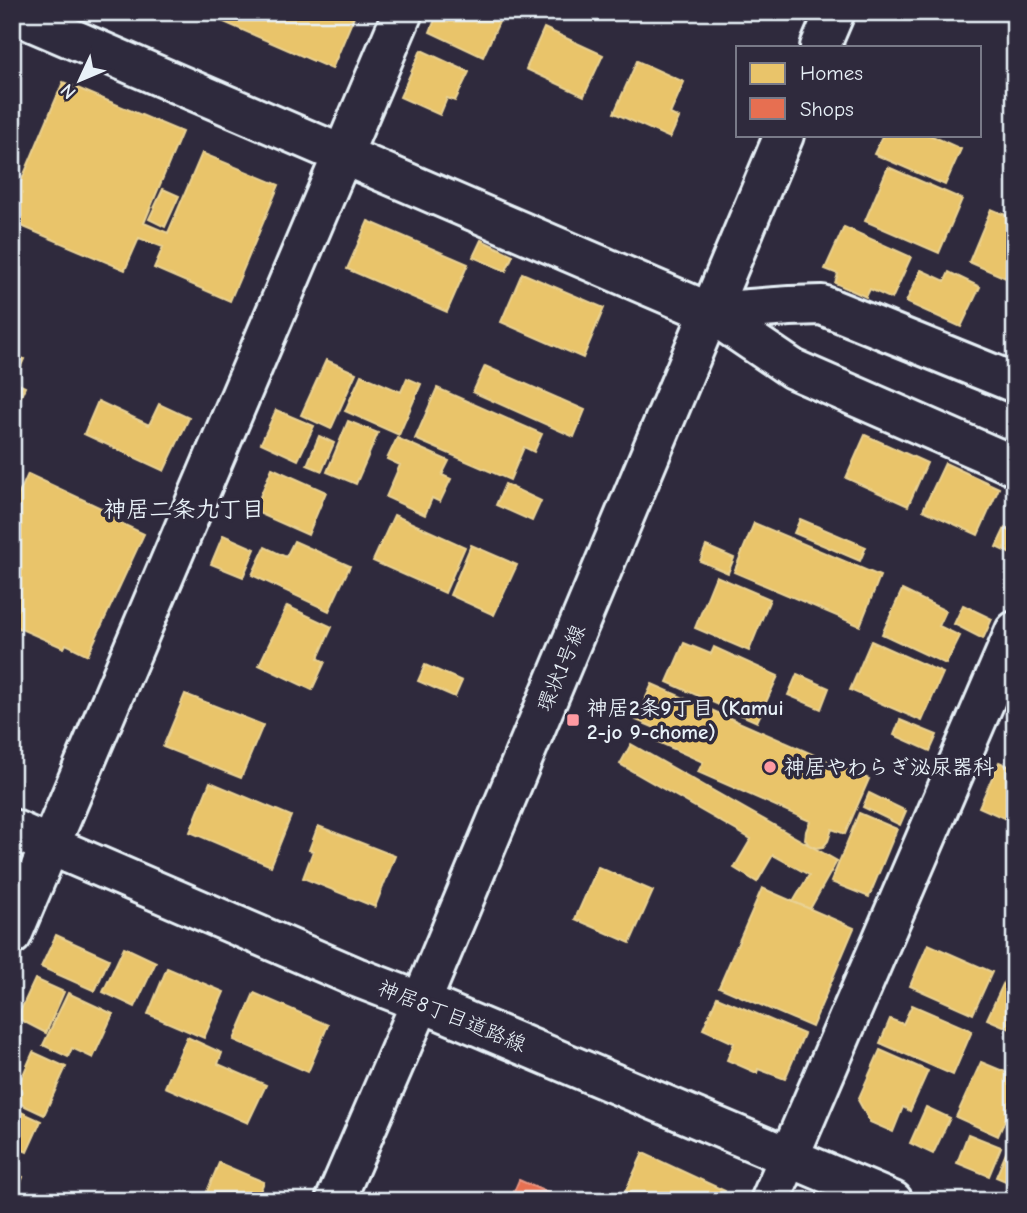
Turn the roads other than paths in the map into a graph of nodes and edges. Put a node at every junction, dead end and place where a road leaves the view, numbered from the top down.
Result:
1 (403, 12) edge
2 (835, 12) edge
3 (12, 13) edge
4 (820, 46) edge
5 (784, 136) edge
6 (343, 155) junction
7 (709, 313) junction
8 (1015, 383) edge
9 (1015, 467) edge
10 (1015, 631) edge
11 (12, 829) edge
12 (51, 845) junction
13 (12, 935) edge
14 (421, 1002) junction
15 (789, 1157) junction
16 (335, 1201) edge
17 (771, 1201) edge
18 (892, 1201) edge

1 - 6 street
2 - 4 street
3 - 6 street
5 - 7 street, 環状1号線
6 - 7 street
6 - 12 street
7 - 8 street
7 - 9 street
7 - 14 street, 環状1号線
10 - 15 street
11 - 12 street, 神居8丁目道路線
12 - 13 street
12 - 14 street, 神居8丁目道路線
14 - 15 street, 神居8丁目道路線
14 - 16 street, 環状1号線
15 - 17 street
15 - 18 street, 神居8丁目道路線

